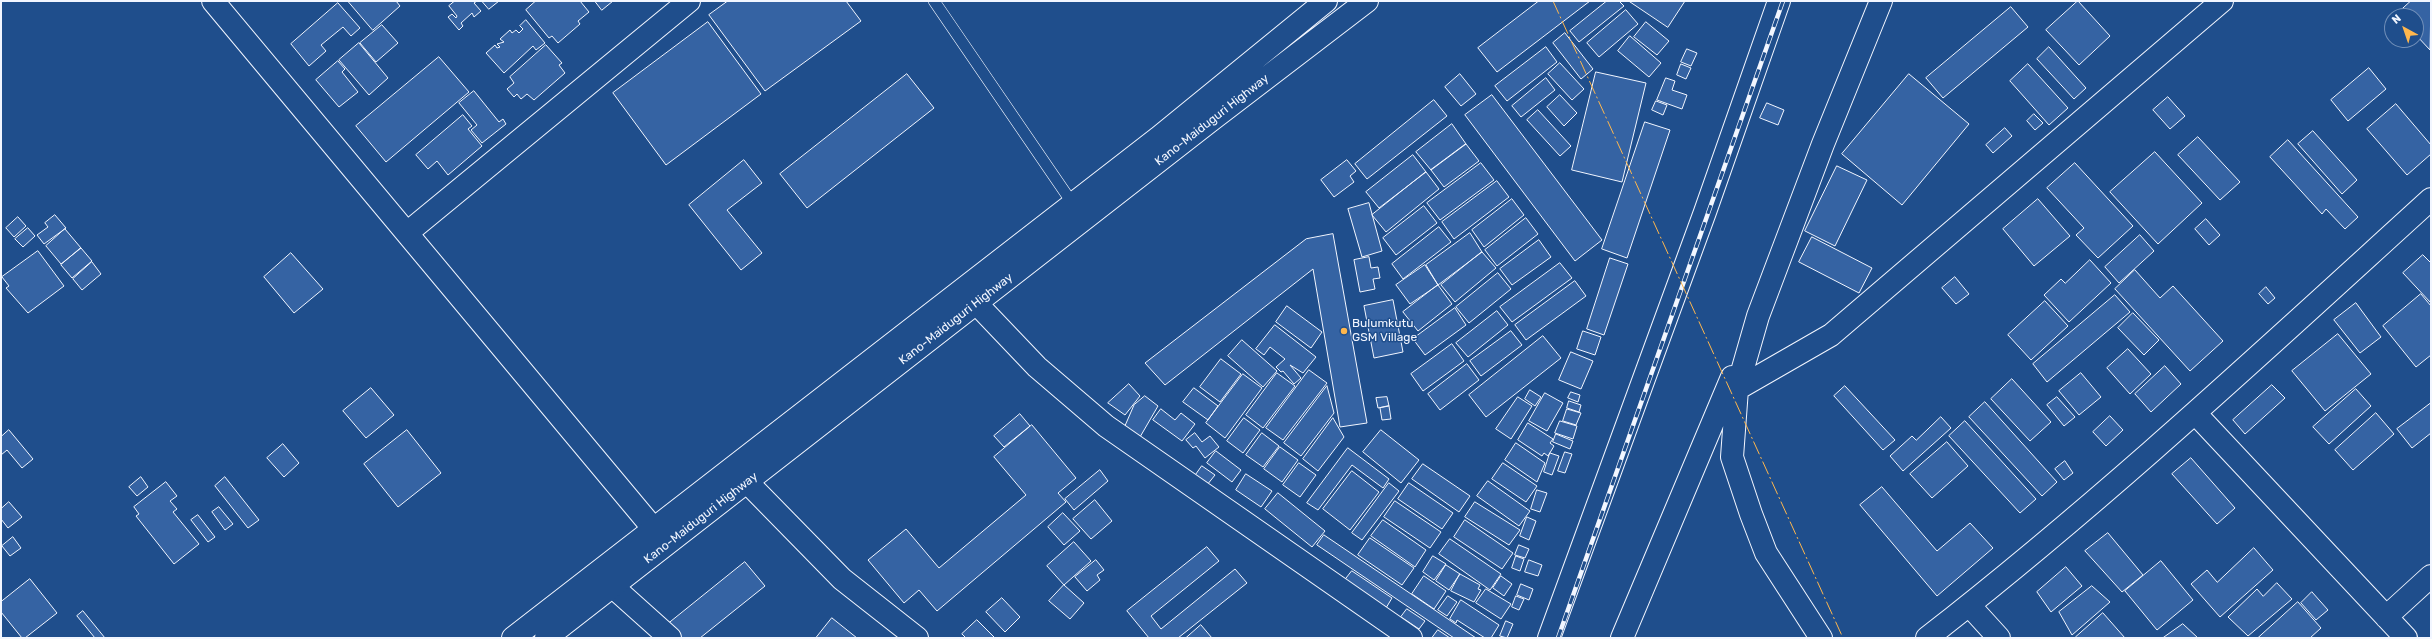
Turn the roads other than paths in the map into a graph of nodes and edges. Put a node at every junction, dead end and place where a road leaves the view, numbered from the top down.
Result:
1 (213, 1) edge
2 (689, 1) edge
3 (934, 1) edge
4 (1326, 1) edge
5 (1368, 1) edge
6 (1779, 1) edge
7 (1881, 1) edge
8 (2222, 1) edge
9 (2431, 199) edge
10 (1073, 204) junction
11 (407, 233) junction
12 (976, 303) junction
13 (1758, 316) junction
14 (1737, 389) junction
15 (2195, 413) junction
16 (746, 482) junction
17 (653, 528) junction
18 (2431, 576) edge
19 (612, 586) junction
20 (1969, 605) junction
21 (2386, 617) junction
22 (513, 638) edge
23 (546, 638) edge
24 (670, 638) edge
25 (917, 638) edge
26 (1411, 638) edge
27 (1549, 638) edge
28 (1622, 638) edge
29 (1821, 638) edge
30 (1927, 638) edge
31 (1999, 638) edge
32 (2406, 638) edge

1 - 11 main road
2 - 11 main road
3 - 10 lane
4 - 10 main road, Kano-Maiduguri Highway
5 - 12 main road, Kano-Maiduguri Highway
6 - 27 main road
7 - 13 main road
8 - 14 main road
9 - 15 main road
10 - 17 main road, Kano-Maiduguri Highway
11 - 17 main road
12 - 16 main road, Kano-Maiduguri Highway
12 - 26 main road
13 - 14 main road
13 - 28 main road
14 - 29 main road
15 - 20 main road
15 - 21 main road
16 - 19 main road, Kano-Maiduguri Highway
16 - 25 main road
17 - 22 main road, Kano-Maiduguri Highway
18 - 21 main road
19 - 23 main road, Kano-Maiduguri Highway
19 - 24 main road
20 - 30 main road
20 - 31 main road
21 - 32 main road

